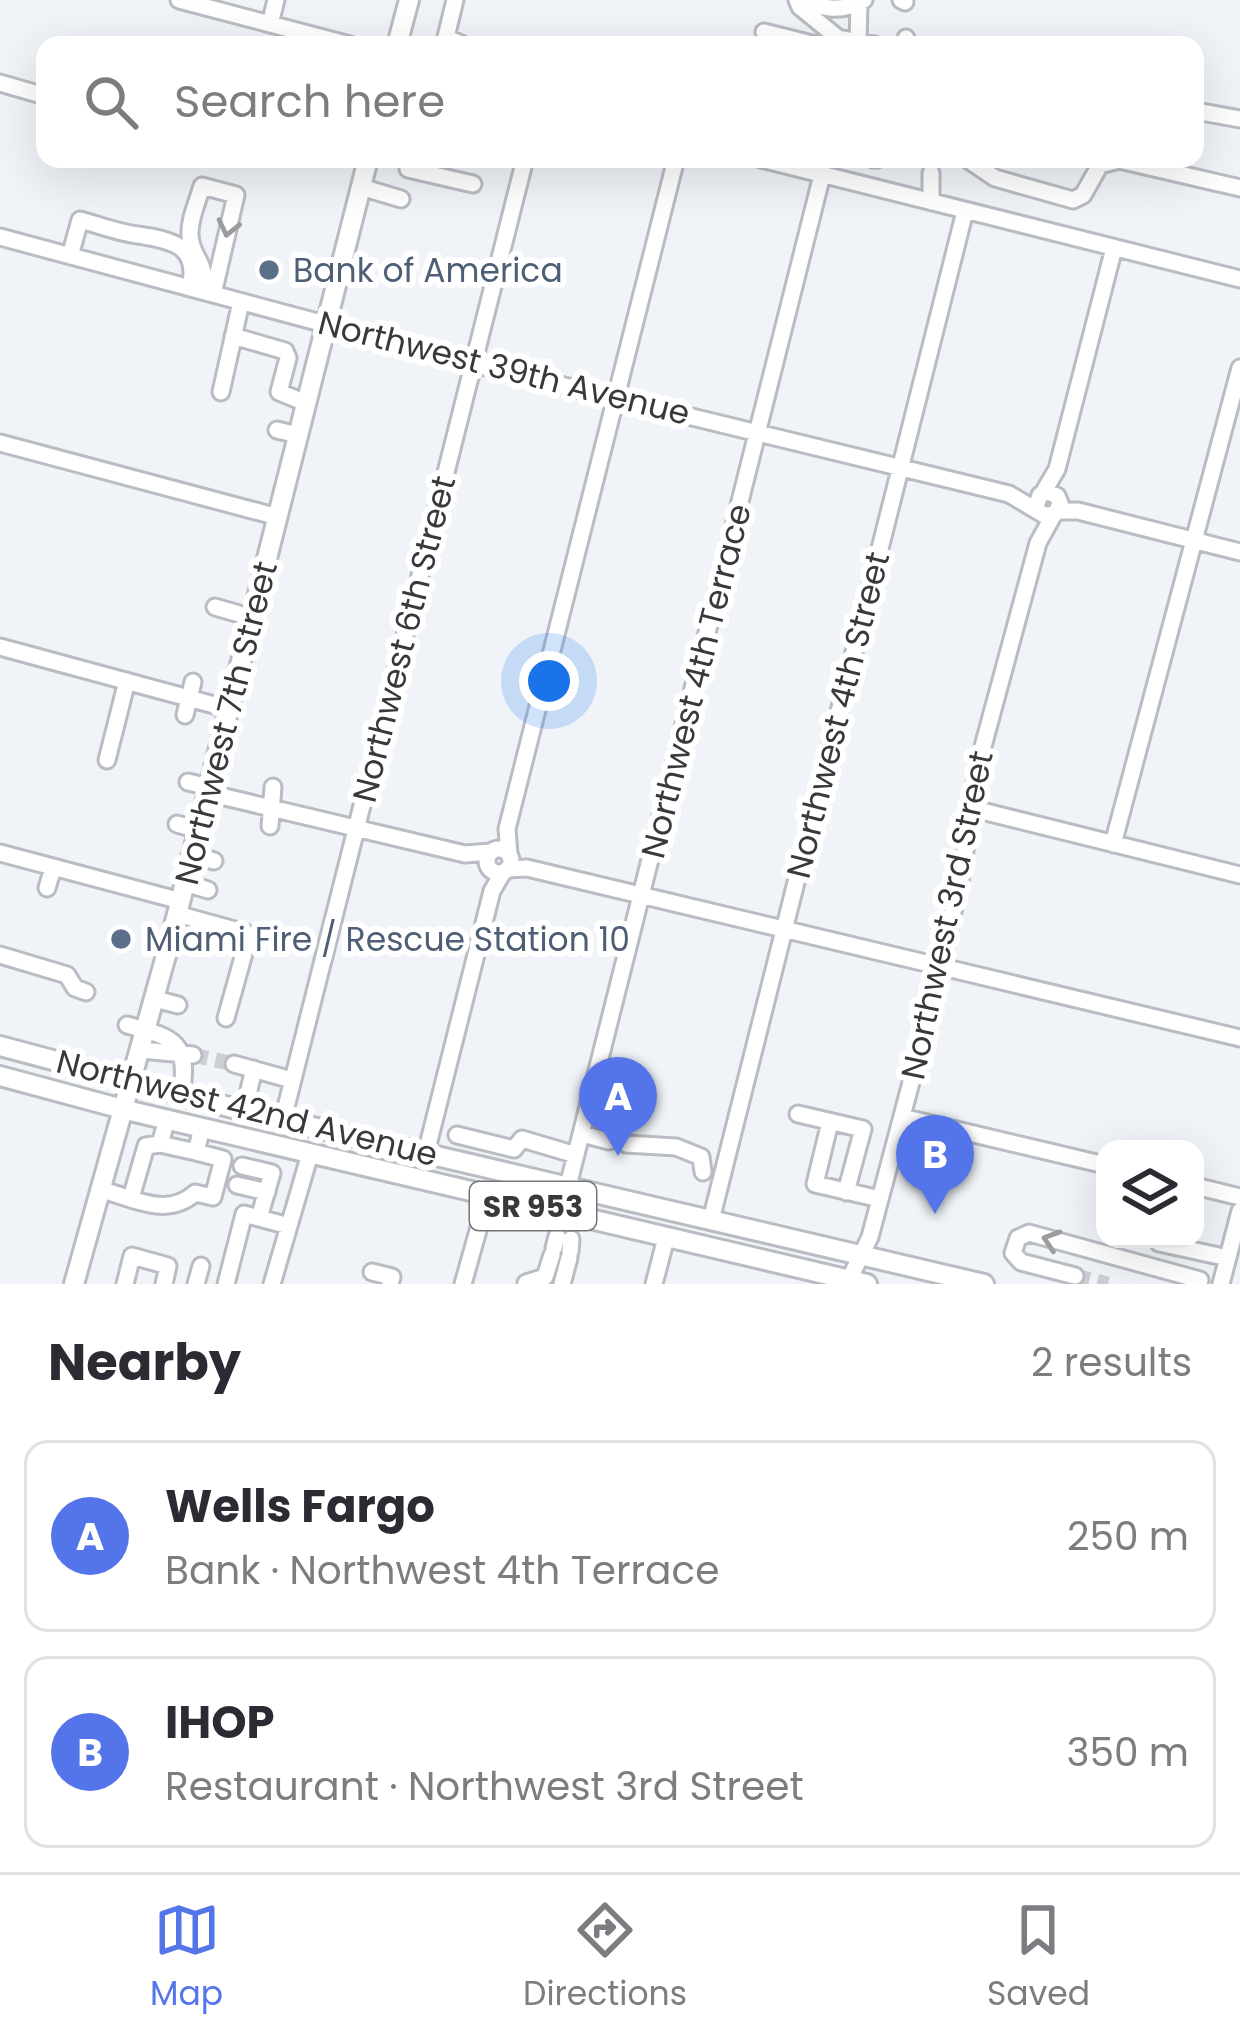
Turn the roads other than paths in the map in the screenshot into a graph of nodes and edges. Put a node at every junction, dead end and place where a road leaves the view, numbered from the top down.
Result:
1 (179, 0) edge
2 (277, 0) edge
3 (409, 0) edge
4 (455, 0) edge
5 (799, 0) edge
6 (861, 2) edge
7 (271, 24) junction
8 (764, 32) dead end
9 (316, 36) edge
10 (399, 36) edge
11 (446, 36) edge
12 (780, 36) edge
13 (836, 36) edge
14 (859, 36) edge
15 (0, 83) edge
16 (36, 93) edge
17 (1204, 112) edge
18 (1240, 119) edge
19 (366, 168) edge
20 (523, 168) edge
21 (674, 168) edge
22 (796, 168) edge
23 (980, 168) edge
24 (1098, 168) edge
25 (1154, 168) edge
26 (408, 169) dead end
27 (931, 173) dead end
28 (823, 175) junction
29 (473, 184) dead end
30 (361, 187) junction
31 (1240, 188) edge
32 (401, 199) dead end
33 (931, 202) junction
34 (965, 211) junction
35 (0, 237) edge
36 (1114, 248) junction
37 (70, 256) junction
38 (1240, 279) edge
39 (202, 292) junction
40 (241, 302) junction
41 (326, 324) junction
42 (233, 336) junction
43 (474, 364) junction
44 (1240, 368) edge
45 (221, 392) dead end
46 (616, 397) junction
47 (306, 404) junction
48 (277, 430) dead end
49 (759, 432) junction
50 (298, 435) junction
51 (0, 442) edge
52 (900, 467) junction
53 (1048, 504) junction
54 (278, 517) junction
55 (1192, 539) junction
56 (1240, 552) edge
57 (215, 607) dead end
58 (253, 618) junction
59 (0, 647) edge
60 (127, 681) junction
61 (229, 709) junction
62 (107, 760) dead end
63 (188, 782) dead end
64 (273, 787) dead end
65 (208, 790) junction
66 (970, 808) junction
67 (271, 817) junction
68 (177, 824) dead end
69 (357, 828) junction
70 (198, 830) junction
71 (1113, 844) junction
72 (0, 854) edge
73 (192, 855) junction
74 (214, 861) dead end
75 (499, 862) junction
76 (53, 868) junction
77 (1240, 874) edge
78 (47, 888) dead end
79 (208, 890) dead end
80 (642, 896) junction
81 (181, 900) junction
82 (784, 928) junction
83 (0, 956) edge
84 (941, 966) junction
85 (86, 992) dead end
86 (155, 999) junction
87 (178, 1005) dead end
88 (226, 1018) dead end
89 (127, 1025) dead end
90 (147, 1030) junction
91 (1240, 1038) edge
92 (0, 1046) edge
93 (142, 1050) junction
94 (186, 1054) junction
95 (234, 1064) tunnel mouth
96 (254, 1069) junction
97 (0, 1076) edge
98 (292, 1081) junction
99 (133, 1082) junction
100 (181, 1094) junction
101 (126, 1110) junction
102 (244, 1111) junction
103 (798, 1114) dead end
104 (902, 1117) junction
105 (167, 1119) junction
106 (283, 1119) junction
107 (830, 1122) junction
108 (202, 1128) junction
109 (582, 1134) junction
110 (457, 1135) dead end
111 (160, 1144) junction
112 (196, 1152) junction
113 (426, 1153) junction
114 (310, 1154) junction
115 (576, 1155) junction
116 (1096, 1163) edge
117 (242, 1166) dead end
118 (371, 1168) junction
119 (703, 1172) dead end
120 (544, 1180) junction
121 (237, 1185) dead end
122 (568, 1186) junction
123 (1204, 1188) edge
124 (102, 1190) junction
125 (267, 1192) junction
126 (846, 1192) junction
127 (488, 1196) junction
128 (1240, 1197) edge
129 (131, 1198) junction
130 (880, 1199) junction
131 (1240, 1211) edge
132 (259, 1218) junction
133 (711, 1220) junction
134 (289, 1226) junction
135 (666, 1238) junction
136 (1182, 1248) edge
137 (862, 1255) junction
138 (1228, 1258) junction
139 (201, 1266) dead end
140 (372, 1272) dead end
141 (1075, 1276) dead end
142 (521, 1282) edge
143 (855, 1282) edge
144 (1208, 1283) edge
145 (74, 1284) edge
146 (124, 1284) edge
147 (164, 1284) edge
148 (196, 1284) edge
149 (226, 1284) edge
150 (272, 1284) edge
151 (390, 1284) edge
152 (463, 1284) edge
153 (562, 1284) edge
154 (654, 1284) edge
155 (985, 1284) edge

1 - 7 street
2 - 7 street
3 - 10 main road
4 - 11 street
5 - 6 street
5 - 13 street
6 - 14 street
7 - 9 street
8 - 12 street
15 - 16 street
17 - 18 street
19 - 30 main road, Northwest 7th Street
20 - 43 street, Northwest 6th Street
21 - 46 street
22 - 28 street
23 - 24 street
25 - 31 street
26 - 29 street
27 - 33 street
28 - 33 street
28 - 49 street, Northwest 4th Terrace
30 - 32 street
30 - 41 main road, Northwest 7th Street
33 - 34 street
34 - 36 street
34 - 52 street, Northwest 4th Street
35 - 37 street, Northwest 39th Avenue
36 - 38 street
36 - 53 street, Northwest 3rd Street
37 - 39 street, Northwest 39th Avenue
37 - 39 street
39 -> 39 street
39 - 40 street, Northwest 39th Avenue
40 - 41 street, Northwest 39th Avenue
40 - 42 street
41 - 43 street, Northwest 39th Avenue
41 - 47 main road, Northwest 7th Street
42 - 45 street
42 - 47 street
43 - 46 street, Northwest 39th Avenue
43 - 69 street, Northwest 6th Street
44 - 55 street
46 - 49 street, Northwest 39th Avenue
46 - 75 street
47 - 50 main road, Northwest 7th Street
48 - 50 street
49 - 52 street, Northwest 39th Avenue
49 - 80 street, Northwest 4th Terrace
50 - 54 main road, Northwest 7th Street
51 - 54 street
52 - 53 street, Northwest 39th Avenue
52 - 82 street, Northwest 4th Street
53 - 55 street, Northwest 39th Avenue
53 - 66 street, Northwest 3rd Street
54 - 58 main road, Northwest 7th Street
55 - 56 street, Northwest 39th Avenue
55 - 71 street
57 - 58 street
58 - 61 main road, Northwest 7th Street
59 - 60 street
60 - 61 street
60 - 62 street
61 - 65 main road, Northwest 7th Street
63 - 65 street
64 - 67 street
65 - 67 street
65 - 70 main road, Northwest 7th Street
66 - 71 street
66 - 84 street, Northwest 3rd Street
67 - 69 street
68 - 70 street
69 - 75 street
69 - 98 street, Northwest 6th Street
70 - 73 main road, Northwest 7th Street
71 - 77 street
72 - 76 street
73 - 74 street
73 - 81 main road, Northwest 7th Street
75 - 80 street
75 - 113 street
76 - 78 street
76 - 81 street
79 - 81 street
80 - 82 street
80 - 109 street, Northwest 4th Terrace
81 - 86 main road, Northwest 7th Street
81 - 88 street
82 - 84 street
82 - 133 street, Northwest 4th Street
83 - 85 street
84 - 91 street
84 - 104 street, Northwest 3rd Street
86 - 87 street
86 - 90 main road, Northwest 7th Street
89 - 90 street
90 - 93 main road, Northwest 7th Street
90 - 94 street
92 - 99 main road, Northwest 42nd Avenue / SR 953
93 - 94 street
93 - 99 main road, Northwest 7th Street
94 - 100 street
95 - 96 street
96 - 98 street
96 - 102 street
97 - 101 main road, Northwest 42nd Avenue / SR 953
98 - 106 street, Northwest 6th Street
99 - 100 main road, Northwest 42nd Avenue / SR 953
99 - 101 main road, Northwest 7th Street
100 - 102 main road, Northwest 42nd Avenue / SR 953
101 - 105 main road, Northwest 42nd Avenue / SR 953
101 - 124 main road, Northwest 7th Street
102 - 106 main road, Northwest 42nd Avenue / SR 953
103 - 107 street
104 - 116 street
104 - 130 street, Northwest 3rd Street
105 - 108 main road, Northwest 42nd Avenue / SR 953
105 - 111 street
106 - 113 main road, Northwest 42nd Avenue / SR 953
107 - 126 street
107 - 126 street
108 - 112 street
108 - 114 main road, Northwest 42nd Avenue / SR 953
109 - 115 street, Northwest 4th Terrace
109 - 119 street
110 - 115 street
111 - 112 street
111 - 129 street
112 - 129 street
113 - 118 main road
113 - 120 main road, Northwest 42nd Avenue / SR 953
114 - 118 main road, Northwest 42nd Avenue / SR 953
114 - 134 street
115 - 122 street, Northwest 4th Terrace
117 - 125 street
118 - 127 main road, Northwest 42nd Avenue / SR 953
120 - 122 main road, Northwest 42nd Avenue / SR 953
120 - 127 main road
121 - 125 street
122 - 133 main road, Northwest 42nd Avenue / SR 953
123 - 128 street
124 - 129 street
124 - 145 main road, Northwest 7th Street
125 - 132 street
126 - 130 street
127 - 135 main road, Northwest 42nd Avenue / SR 953
127 - 152 street
130 - 137 street, Northwest 3rd Street
131 - 138 street
132 - 134 street
132 - 149 street
133 - 137 main road, Northwest 42nd Avenue / SR 953
134 - 150 street
135 - 143 main road, Northwest 42nd Avenue / SR 953
135 - 154 street
136 - 138 street
137 - 143 street, Northwest 3rd Street
137 - 155 main road, Northwest 42nd Avenue / SR 953
138 - 144 street
139 - 148 street
140 - 151 street
144 -> 141 street
142 - 153 street
146 - 147 street

